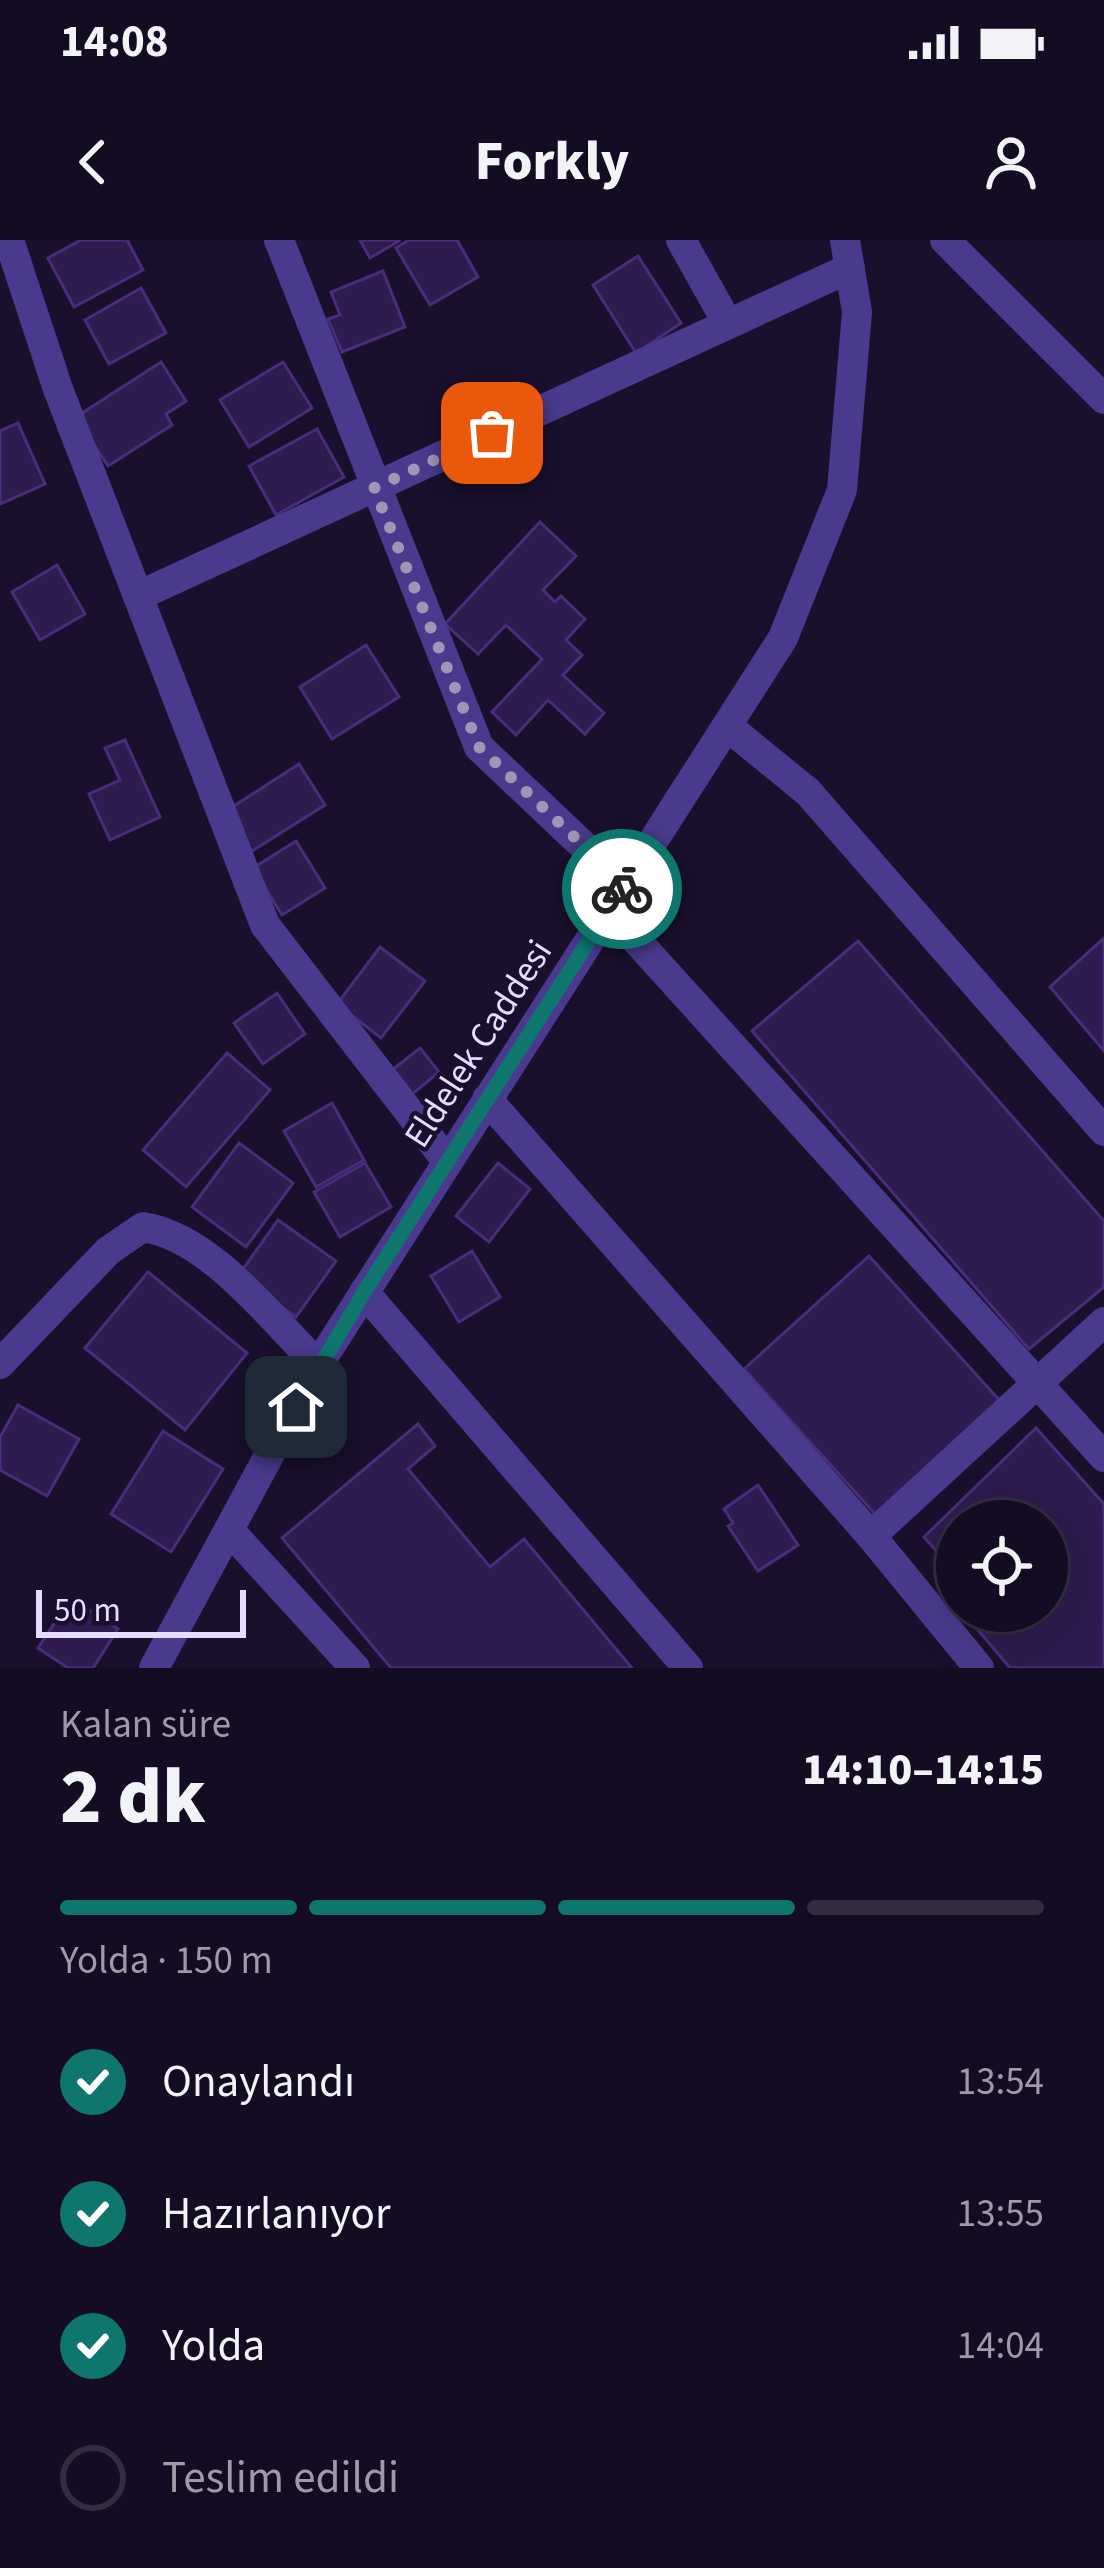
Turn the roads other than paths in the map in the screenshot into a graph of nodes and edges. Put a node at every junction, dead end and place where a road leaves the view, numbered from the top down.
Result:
1 (9, 240) edge
2 (279, 240) edge
3 (681, 240) edge
4 (945, 240) edge
5 (848, 254) edge
6 (728, 324) junction
7 (1104, 399) edge
8 (374, 488) junction
9 (138, 596) junction
10 (727, 725) junction
11 (617, 897) junction
12 (487, 1099) junction
13 (1104, 1131) edge
14 (447, 1161) junction
15 (364, 1292) junction
16 (1104, 1322) edge
17 (0, 1364) edge
18 (318, 1365) junction
19 (1034, 1384) junction
20 (1104, 1457) edge
21 (231, 1532) junction
22 (871, 1536) junction
23 (154, 1668) edge
24 (355, 1668) edge
25 (688, 1668) edge
26 (979, 1668) edge

1 - 9 street
2 - 8 street
3 - 6 street
4 - 7 street
5 - 6 street
5 - 10 street, Eldelek Caddesi
6 - 8 street
8 - 9 street
8 - 11 street
9 - 14 street
10 - 11 street, Eldelek Caddesi
10 - 13 street
11 - 12 street, Eldelek Caddesi
11 - 19 street
12 - 14 street, Eldelek Caddesi
12 - 22 street
14 - 15 street, Eldelek Caddesi
15 - 18 street, Eldelek Caddesi
15 - 25 street
16 - 19 street
17 - 18 street
18 - 21 street, Eldelek Caddesi
19 - 20 street
19 - 22 street
21 - 23 street, Eldelek Caddesi
21 - 24 street
22 - 26 street

